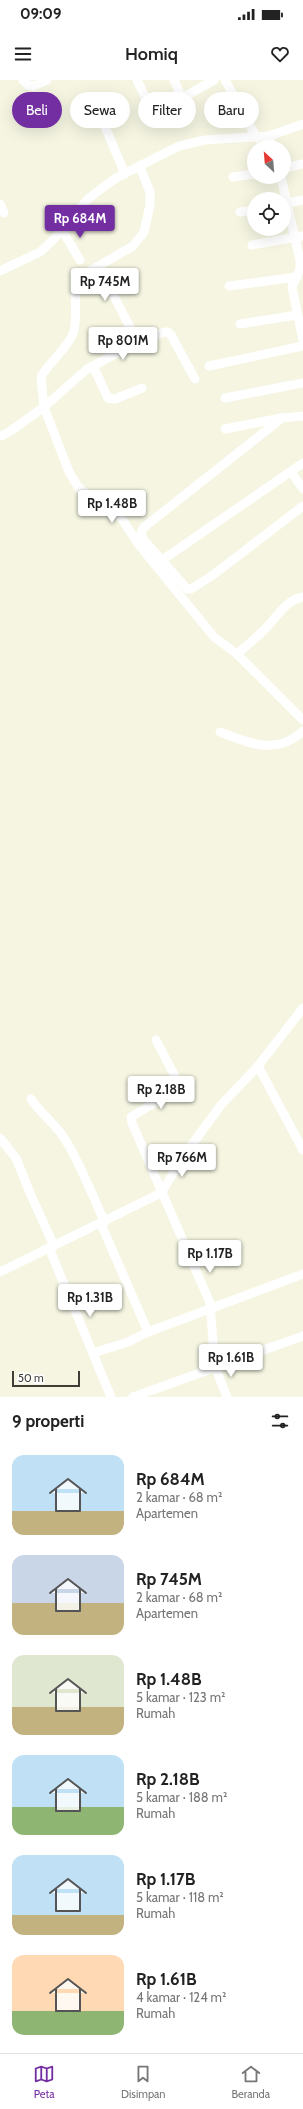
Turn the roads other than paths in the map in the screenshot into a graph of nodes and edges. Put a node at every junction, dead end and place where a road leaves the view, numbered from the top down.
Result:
1 (23, 80) edge
2 (47, 80) edge
3 (137, 80) edge
4 (174, 80) edge
5 (214, 80) edge
6 (225, 80) edge
7 (143, 92) edge
8 (179, 92) edge
9 (193, 92) edge
10 (303, 124) edge
11 (106, 128) edge
12 (269, 136) junction
13 (256, 138) junction
14 (270, 140) edge
15 (303, 164) edge
16 (291, 167) edge
17 (140, 168) junction
18 (125, 174) junction
19 (247, 175) edge
20 (233, 177) dead end
21 (303, 200) edge
22 (291, 203) edge
23 (247, 211) edge
24 (240, 212) dead end
25 (291, 216) edge
26 (62, 230) junction
27 (299, 236) edge
28 (252, 245) dead end
29 (80, 260) dead end
30 (98, 266) junction
31 (0, 270) edge
32 (297, 278) junction
33 (229, 286) dead end
34 (299, 312) edge
35 (240, 324) dead end
36 (130, 327) dead end
37 (303, 340) edge
38 (303, 346) edge
39 (93, 366) junction
40 (209, 366) dead end
41 (195, 378) dead end
42 (303, 383) edge
43 (142, 388) dead end
44 (225, 398) dead end
45 (44, 407) junction
46 (303, 416) edge
47 (282, 418) junction
48 (225, 429) dead end
49 (0, 434) edge
50 (303, 463) edge
51 (291, 472) junction
52 (303, 489) edge
53 (303, 506) edge
54 (159, 563) junction
55 (303, 597) edge
56 (237, 654) junction
57 (303, 720) edge
58 (303, 731) edge
59 (220, 732) dead end
60 (303, 1008) edge
61 (156, 1040) dead end
62 (258, 1066) junction
63 (31, 1099) dead end
64 (0, 1138) edge
65 (303, 1150) edge
66 (161, 1193) junction
67 (103, 1223) junction
68 (52, 1247) junction
69 (0, 1272) edge
70 (303, 1274) edge
71 (211, 1309) junction
72 (148, 1332) junction
73 (303, 1336) edge
74 (93, 1353) junction
75 (215, 1366) junction
76 (111, 1397) edge
77 (133, 1397) edge
78 (227, 1397) edge

1 - 2 street
3 - 7 street
4 - 8 street
5 - 9 street
6 - 13 street
10 - 12 street
11 - 18 street
12 - 13 street
12 - 14 street
13 - 17 street
15 - 16 street
17 - 18 street
17 - 30 street
18 - 26 street
19 - 20 street
21 - 22 street
23 - 24 street
25 - 27 street
26 - 29 street
26 - 31 street
27 - 28 street
27 - 32 street
30 - 36 street
30 - 45 street
32 - 33 street
32 - 34 street
34 - 35 street
34 - 37 street
38 - 40 street
39 - 41 street
39 - 43 street
39 - 45 street
42 - 44 street
45 - 49 street
45 - 54 street
46 - 47 street
47 - 48 street
47 - 54 street
50 - 51 street
51 - 52 street
51 - 54 street
53 - 54 street
54 - 56 street
55 - 56 street
56 - 57 street
58 - 59 street
60 - 62 street
61 - 66 street
62 - 65 street
62 - 66 street
63 - 67 street
64 - 68 street
66 - 67 street
66 - 71 street
67 - 68 street
67 - 72 street
68 - 69 street
68 - 74 street
70 - 71 street
71 - 72 street
71 - 75 street
72 - 74 street
73 - 75 street
74 - 76 street
75 - 77 street
75 - 78 street

